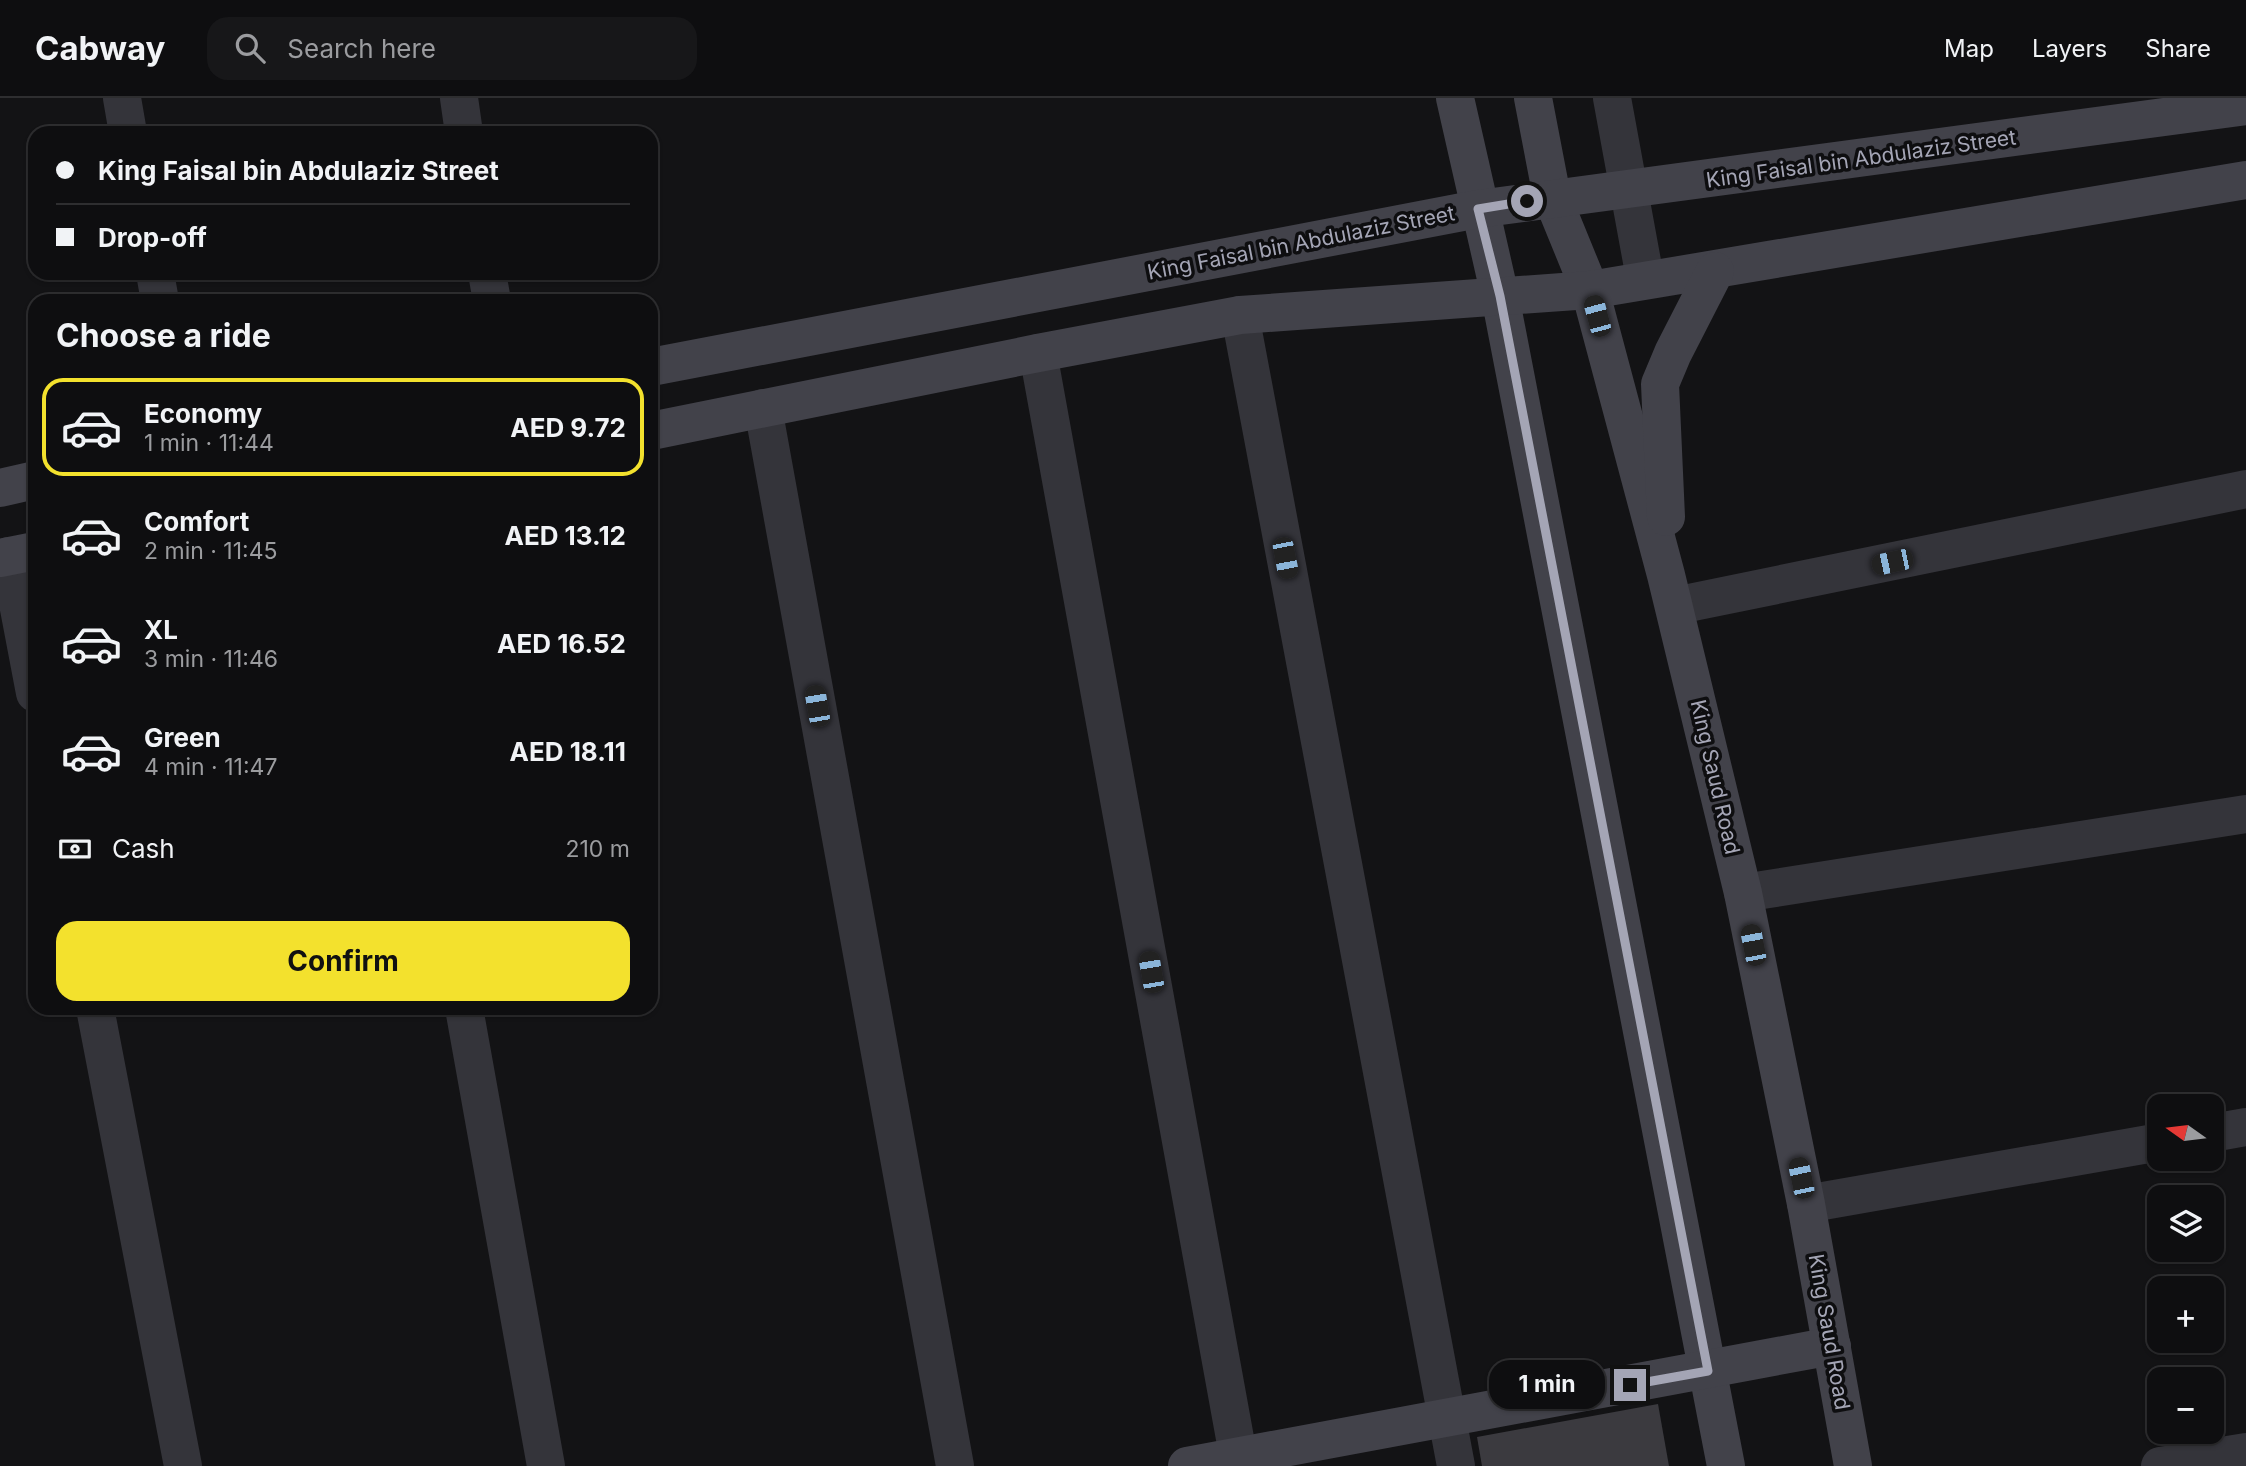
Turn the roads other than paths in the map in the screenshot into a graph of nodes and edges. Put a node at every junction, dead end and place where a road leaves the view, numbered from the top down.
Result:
1 (122, 98) edge
2 (459, 98) edge
3 (1455, 98) edge
4 (1534, 98) edge
5 (1612, 98) edge
6 (2246, 106) edge
7 (127, 126) edge
8 (463, 126) edge
9 (2246, 180) edge
10 (1629, 191) junction
11 (1552, 197) junction
12 (1478, 209) junction
13 (1715, 271) junction
14 (1645, 278) junction
15 (1590, 290) junction
16 (1500, 296) junction
17 (1240, 316) junction
18 (1038, 353) junction
19 (658, 366) edge
20 (763, 408) junction
21 (658, 430) edge
22 (28, 482) edge
23 (0, 488) edge
24 (2246, 489) edge
25 (15, 555) edge
26 (1670, 591) junction
27 (28, 645) edge
28 (2246, 814) edge
29 (1743, 893) junction
30 (96, 1015) edge
31 (465, 1015) edge
32 (2246, 1127) edge
33 (2224, 1131) edge
34 (2147, 1144) edge
35 (1806, 1204) junction
36 (1832, 1346) junction
37 (1708, 1371) junction
38 (1447, 1418) junction
39 (2234, 1458) edge
40 (1240, 1461) edge
41 (183, 1466) edge
42 (546, 1466) edge
43 (955, 1466) edge
44 (1186, 1466) edge
45 (1456, 1466) edge
46 (1726, 1466) edge
47 (1853, 1466) edge
48 (2160, 1466) edge

1 - 7 street
2 - 8 street
3 - 12 main road
4 - 11 main road, King Saud Road
5 - 10 street
6 - 10 main road, King Faisal bin Abdulaziz Street
9 - 13 main road
10 - 11 main road, King Faisal bin Abdulaziz Street
10 - 14 street
11 - 12 main road, King Faisal bin Abdulaziz Street
11 - 15 main road, King Saud Road
12 - 16 main road
12 - 19 main road, King Faisal bin Abdulaziz Street
13 - 14 main road
13 - 26 main road
14 - 15 main road
15 - 16 main road
15 - 26 main road, King Saud Road
16 - 17 main road
16 - 37 main road
17 - 18 main road
17 - 38 street
18 - 20 main road
18 - 40 street
20 - 21 main road
20 - 43 street
22 - 23 main road
24 - 26 street
25 - 27 street
26 - 29 main road, King Saud Road
28 - 29 street
29 - 35 main road, King Saud Road
30 - 41 street
31 - 42 street
32 - 33 street
34 - 35 street
35 - 36 main road, King Saud Road
36 - 37 main road
36 - 47 main road, King Saud Road
37 - 38 main road
37 - 46 main road
38 - 40 main road
38 - 45 street
39 - 48 street
40 - 44 main road

